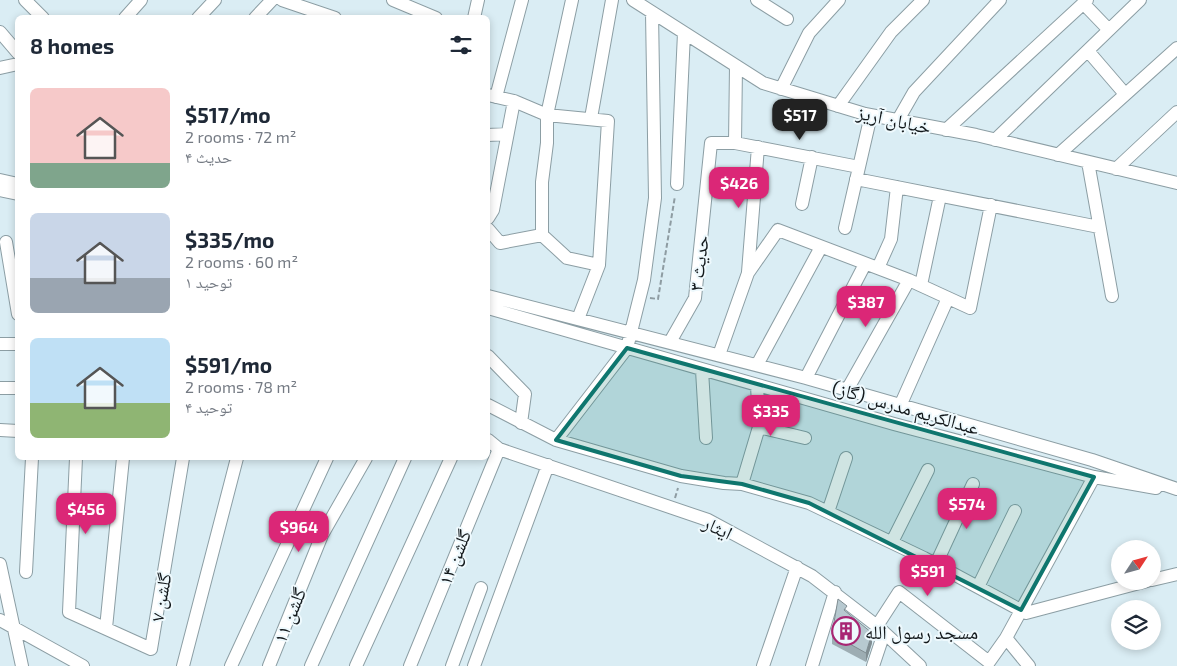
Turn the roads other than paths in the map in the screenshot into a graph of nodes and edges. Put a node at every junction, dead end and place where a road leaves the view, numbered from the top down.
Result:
1 (25, 0) edge
2 (141, 0) edge
3 (215, 0) edge
4 (272, 0) edge
5 (282, 0) edge
6 (393, 0) edge
7 (478, 0) edge
8 (522, 0) edge
9 (572, 0) edge
10 (612, 0) edge
11 (633, 0) edge
12 (757, 0) edge
13 (839, 0) edge
14 (922, 0) edge
15 (1000, 0) edge
16 (1140, 0) edge
17 (1085, 2) edge
18 (649, 7) edge
19 (310, 14) edge
20 (40, 15) edge
21 (128, 15) edge
22 (201, 15) edge
23 (258, 15) edge
24 (429, 15) edge
25 (475, 15) edge
26 (787, 19) dead end
27 (1109, 30) junction
28 (0, 32) edge
29 (684, 33) junction
30 (1177, 48) edge
31 (15, 50) edge
32 (1088, 50) junction
33 (15, 65) edge
34 (736, 66) junction
35 (0, 68) edge
36 (781, 89) junction
37 (1126, 94) junction
38 (492, 96) edge
39 (514, 101) junction
40 (838, 106) junction
41 (1177, 112) edge
42 (547, 115) junction
43 (871, 115) junction
44 (591, 118) junction
45 (898, 120) junction
46 (946, 130) junction
47 (507, 134) junction
48 (490, 135) edge
49 (995, 140) junction
50 (735, 143) junction
51 (758, 147) junction
52 (1058, 155) junction
53 (812, 158) junction
54 (1088, 162) junction
55 (1116, 169) junction
56 (858, 173) junction
57 (0, 180) edge
58 (15, 183) edge
59 (1177, 183) edge
60 (677, 184) road end
61 (897, 186) junction
62 (0, 190) edge
63 (15, 193) edge
64 (940, 196) junction
65 (802, 204) dead end
66 (991, 205) junction
67 (490, 215) edge
68 (1099, 227) junction
69 (845, 228) dead end
70 (490, 231) edge
71 (542, 236) junction
72 (8, 242) edge
73 (821, 247) junction
74 (865, 264) junction
75 (599, 265) junction
76 (878, 268) junction
77 (748, 273) junction
78 (915, 283) junction
79 (15, 292) edge
80 (1112, 296) dead end
81 (490, 297) edge
82 (948, 298) junction
83 (490, 309) edge
84 (578, 319) junction
85 (632, 332) junction
86 (670, 342) junction
87 (0, 344) edge
88 (15, 344) edge
89 (627, 348) junction
90 (718, 355) junction
91 (490, 358) edge
92 (757, 365) junction
93 (702, 370) junction
94 (806, 378) junction
95 (756, 385) junction
96 (0, 388) edge
97 (15, 388) edge
98 (847, 390) junction
99 (490, 406) edge
100 (900, 406) junction
101 (521, 423) junction
102 (759, 427) junction
103 (0, 430) edge
104 (15, 431) edge
105 (706, 438) dead end
106 (805, 438) dead end
107 (556, 440) junction
108 (490, 442) edge
109 (499, 449) junction
110 (846, 458) dead end
111 (32, 460) edge
112 (76, 460) edge
113 (123, 460) edge
114 (183, 460) edge
115 (236, 460) edge
116 (321, 460) edge
117 (365, 460) edge
118 (404, 460) edge
119 (450, 460) edge
120 (548, 466) junction
121 (928, 470) dead end
122 (1094, 477) junction
123 (742, 484) junction
124 (973, 484) dead end
125 (1177, 490) edge
126 (1014, 511) dead end
127 (828, 512) junction
128 (892, 542) junction
129 (0, 564) edge
130 (936, 564) junction
131 (797, 568) junction
132 (26, 572) dead end
133 (1177, 574) edge
134 (1161, 578) edge
135 (978, 587) junction
136 (482, 588) dead end
137 (1113, 590) edge
138 (835, 592) junction
139 (1021, 610) junction
140 (0, 620) edge
141 (14, 628) junction
142 (106, 628) junction
143 (880, 629) junction
144 (1006, 638) junction
145 (22, 666) edge
146 (83, 666) edge
147 (183, 666) edge
148 (231, 666) edge
149 (269, 666) edge
150 (311, 666) edge
151 (356, 666) edge
152 (410, 666) edge
153 (452, 666) edge
154 (474, 666) edge
155 (763, 666) edge
156 (812, 666) edge
157 (873, 666) edge
158 (920, 666) edge
159 (1029, 666) edge

1 - 20 street
2 - 21 street
3 - 22 street
4 - 23 street
5 - 19 street
6 - 24 street
7 - 25 street
8 - 38 street
9 - 42 street
10 - 44 street
11 - 18 street, خیابان آریز
12 - 26 street
13 - 36 street
14 - 40 street
15 - 45 street
16 - 27 street
17 - 27 street
17 - 46 street
18 - 29 street, خیابان آریز
18 - 85 street
27 - 32 street
28 - 31 street
29 - 34 street, خیابان آریز
29 - 60 street
30 - 37 street
32 - 37 street
32 - 49 street
33 - 35 street
34 - 36 street, خیابان آریز
34 - 50 street
36 - 40 street, خیابان آریز
37 - 52 street
38 - 39 street
39 - 42 street
39 - 47 street
40 - 43 street, خیابان آریز
41 - 55 street
42 - 44 street
42 - 71 street
43 - 45 street, خیابان آریز
43 - 56 street
44 - 75 street
45 - 46 street, خیابان آریز
46 - 49 street, خیابان آریز
47 - 48 street
47 - 67 street
49 - 52 street, خیابان آریز
50 - 51 street
50 - 86 street, حدیث ۳
51 - 53 street
51 - 77 street
52 - 54 street, خیابان آریز
53 - 56 street
53 - 65 street
54 - 55 street, خیابان آریز
54 - 68 street
55 - 59 street, خیابان آریز
56 - 61 street
56 - 69 street
57 - 58 street
61 - 64 street
61 - 76 street
62 - 63 street
64 - 66 street
64 - 78 street
66 - 68 street
66 - 82 street
68 - 80 street
70 - 71 street
71 - 75 street
72 - 79 street
73 - 74 street
73 - 77 street
73 - 92 street
74 - 76 street
74 - 94 street
75 - 84 street
76 - 78 street
77 - 90 street
78 - 82 street
78 - 98 street
81 - 84 street, عبدالکریم مدرس (گاز)
82 - 100 street
83 - 89 street, عبدالکریم مدرس (گاز)
84 - 85 street, عبدالکریم مدرس (گاز)
85 - 86 street, عبدالکریم مدرس (گاز)
85 - 89 street
86 - 90 street, عبدالکریم مدرس (گاز)
87 - 88 street
89 - 93 street, عبدالکریم مدرس (گاز)
89 - 107 street
90 - 92 street, عبدالکریم مدرس (گاز)
91 - 101 street
92 - 94 street, عبدالکریم مدرس (گاز)
93 - 95 street, عبدالکریم مدرس (گاز)
93 - 105 street
94 - 98 street, عبدالکریم مدرس (گاز)
95 - 102 street
95 - 122 street, عبدالکریم مدرس (گاز)
96 - 97 street
98 - 100 street, عبدالکریم مدرس (گاز)
99 - 101 street
100 - 125 street, عبدالکریم مدرس (گاز)
101 - 107 street
102 - 106 street
102 - 123 street
103 - 104 street
107 - 123 street
108 - 109 street, ایثار
109 - 120 street, ایثار
109 - 152 street, گلشن ۱۴
110 - 127 street
111 - 132 street
112 - 142 street, گلشن ۷
113 - 142 street
114 - 142 street, گلشن ۷
115 - 147 street
116 - 148 street
117 - 149 street, گلشن ۱۱
118 - 150 street
119 - 151 street
120 - 131 street, ایثار
120 - 154 street
121 - 128 street
122 - 125 street, عبدالکریم مدرس (گاز)
122 - 139 street
123 - 127 street
124 - 130 street
126 - 135 street
127 - 128 street
128 - 130 street
129 - 141 street
130 - 135 street
131 - 138 street, ایثار
131 - 155 street
133 - 134 street
135 - 139 street
136 - 153 street
137 - 139 street
138 - 143 street, ایثار
138 - 156 street
139 - 144 street
140 - 141 street
141 - 145 street
141 - 146 street
143 - 144 street
143 - 157 street
143 - 158 street, ایثار
144 - 159 street

